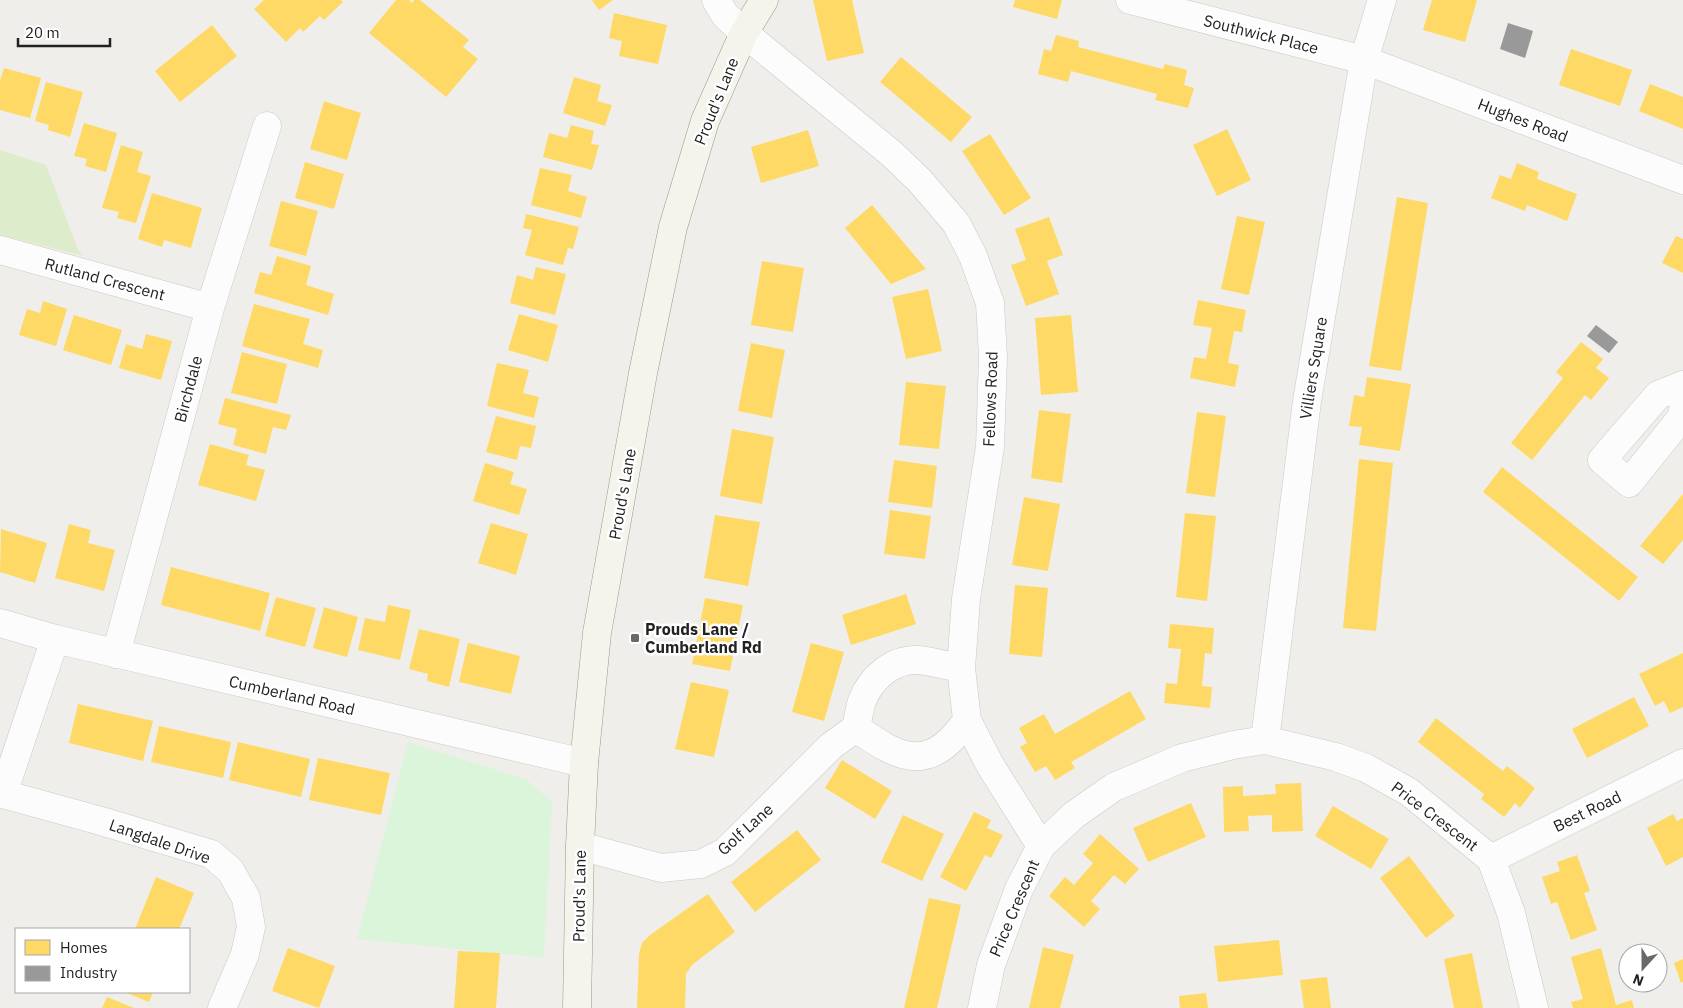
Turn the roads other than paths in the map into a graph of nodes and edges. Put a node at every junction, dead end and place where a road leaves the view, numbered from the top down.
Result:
1 (716, 0) edge
2 (764, 0) edge
3 (1130, 0) edge
4 (1382, 0) edge
5 (744, 33) junction
6 (1364, 60) junction
7 (267, 126) dead end
8 (1683, 180) edge
9 (0, 250) edge
10 (210, 308) junction
11 (1683, 385) edge
12 (1683, 410) edge
13 (0, 623) edge
14 (55, 639) junction
15 (116, 654) junction
16 (961, 668) junction
17 (967, 720) junction
18 (856, 728) junction
19 (1265, 740) junction
20 (584, 763) junction
21 (1683, 763) edge
22 (2, 793) edge
23 (580, 846) junction
24 (1041, 846) junction
25 (1491, 859) junction
26 (222, 1008) edge
27 (577, 1008) edge
28 (982, 1008) edge
29 (1534, 1008) edge

1 - 5 street, Fellows Road
2 - 5 street, Proud's Lane
3 - 6 street, Southwick Place
4 - 6 street, Villiers Square
5 - 16 street, Fellows Road
5 - 20 street, Proud's Lane
6 - 8 street, Hughes Road
6 - 19 street, Villiers Square
7 - 10 street, Birchdale
9 - 10 street, Rutland Crescent
10 - 15 street, Birchdale
11 - 12 street
13 - 14 street, Cumberland Road
14 - 15 street, Cumberland Road
14 - 22 street, Langdale Drive
15 - 20 street, Cumberland Road
16 - 17 street, Fellows Road
16 - 18 street
17 - 18 street
17 - 24 street, Fellows Road
18 - 23 street, Golf Lane
19 - 24 street, Price Crescent
19 - 25 street, Price Crescent
20 - 23 street, Proud's Lane
21 - 25 street, Best Road
22 - 26 street, Langdale Drive
23 - 27 street, Proud's Lane
24 - 28 street, Price Crescent
25 - 29 street, Price Crescent

